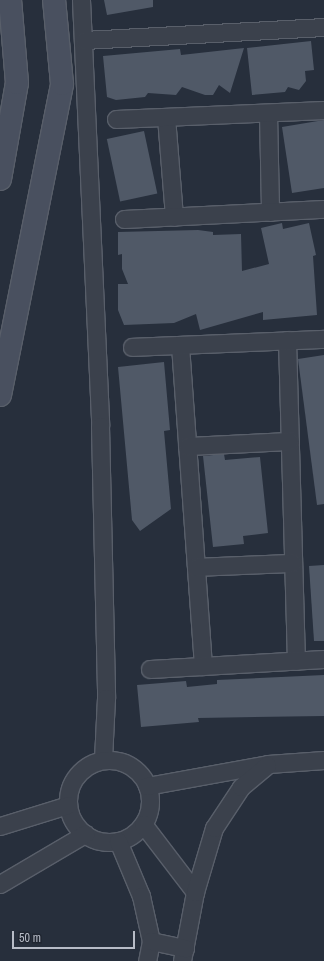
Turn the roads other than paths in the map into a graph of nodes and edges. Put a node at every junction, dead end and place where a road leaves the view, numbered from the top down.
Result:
1 (10, 0) edge
2 (54, 0) edge
3 (81, 0) edge
4 (324, 27) edge
5 (84, 40) junction
6 (324, 110) edge
7 (268, 113) junction
8 (166, 117) junction
9 (116, 119) dead end
10 (0, 179) edge
11 (324, 209) edge
12 (270, 212) junction
13 (174, 217) junction
14 (124, 219) dead end
15 (324, 339) edge
16 (287, 340) junction
17 (180, 345) junction
18 (132, 347) dead end
19 (0, 395) edge
20 (290, 441) junction
21 (187, 446) junction
22 (293, 563) junction
23 (196, 567) junction
24 (324, 659) edge
25 (296, 661) junction
26 (203, 666) junction
27 (150, 669) dead end
28 (104, 760) junction
29 (324, 760) edge
30 (268, 764) junction
31 (147, 786) junction
32 (68, 805) junction
33 (143, 824) junction
34 (0, 826) edge
35 (85, 834) junction
36 (118, 840) junction
37 (0, 884) edge
38 (195, 892) junction
39 (151, 941) junction
40 (184, 955) edge
41 (147, 961) edge

1 - 10 street
2 - 19 street
3 - 5 street
4 - 5 street
5 - 28 street
6 - 7 street
7 - 8 street
7 - 12 street
8 - 9 street
8 - 13 street
11 - 12 street
12 - 13 street
13 - 14 street
15 - 16 street
16 - 17 street
16 - 20 street
17 - 18 street
17 - 21 street
20 - 21 street
20 - 22 street
21 - 23 street
22 - 23 street
22 - 25 street
23 - 26 street
24 - 25 street
25 - 26 street
26 - 27 street
28 - 31 street
28 - 32 street
29 - 30 street
30 - 31 street
30 - 38 street
31 - 33 street
32 - 34 street
32 - 35 street
33 - 36 street
33 - 38 street
35 - 36 street
35 - 37 street
36 - 39 street
38 - 40 street
39 - 40 street
39 - 41 street

